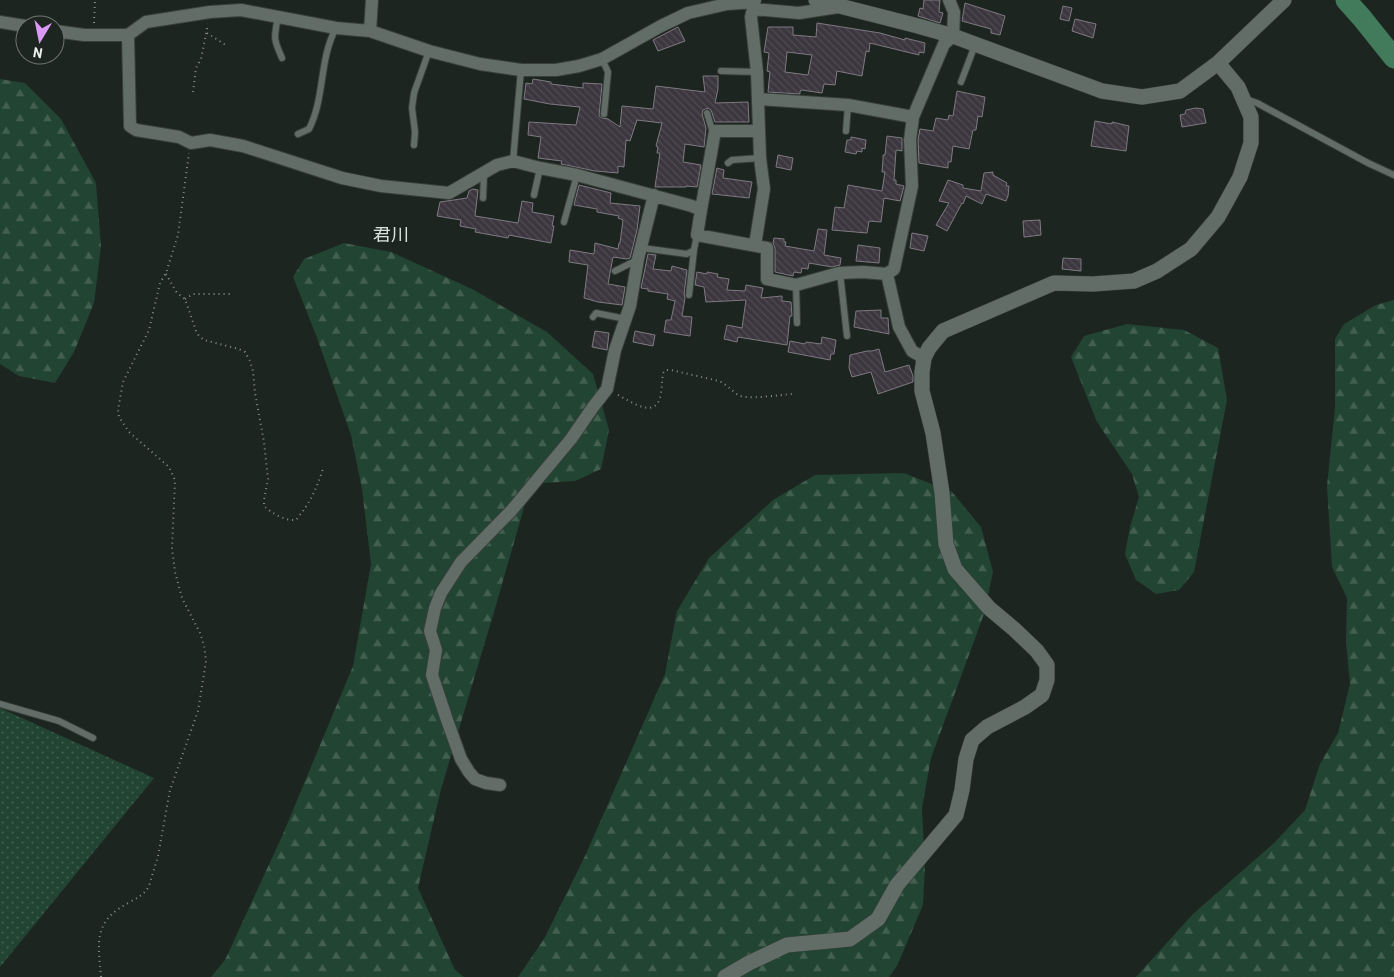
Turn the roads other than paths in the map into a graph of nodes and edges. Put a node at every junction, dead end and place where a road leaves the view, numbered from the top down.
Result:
1 (372, 0) edge
2 (816, 0) edge
3 (949, 0) edge
4 (1284, 0) edge
5 (754, 3) edge
6 (843, 6) junction
7 (278, 17) junction
8 (0, 22) edge
9 (15, 24) edge
10 (336, 28) junction
11 (370, 31) junction
12 (65, 32) edge
13 (128, 35) junction
14 (952, 36) junction
15 (976, 44) junction
16 (429, 51) junction
17 (282, 58) dead end
18 (602, 59) junction
19 (1218, 63) junction
20 (521, 70) junction
21 (721, 72) dead end
22 (757, 72) junction
23 (961, 82) dead end
24 (1242, 98) junction
25 (758, 99) junction
26 (848, 105) junction
27 (707, 113) dead end
28 (604, 114) dead end
29 (913, 117) junction
30 (759, 131) junction
31 (846, 131) dead end
32 (298, 134) dead end
33 (714, 134) junction
34 (414, 145) dead end
35 (760, 158) junction
36 (513, 161) junction
37 (728, 163) dead end
38 (540, 168) junction
39 (484, 173) junction
40 (578, 175) junction
41 (1394, 175) edge
42 (534, 195) dead end
43 (654, 195) junction
44 (483, 198) dead end
45 (701, 210) junction
46 (564, 222) dead end
47 (697, 235) junction
48 (755, 245) junction
49 (694, 250) junction
50 (640, 253) junction
51 (615, 271) dead end
52 (840, 272) junction
53 (887, 274) junction
54 (796, 284) junction
55 (689, 295) dead end
56 (593, 316) dead end
57 (626, 319) junction
58 (797, 323) dead end
59 (847, 336) dead end
60 (924, 358) junction
61 (0, 704) edge
62 (93, 738) dead end
63 (500, 785) dead end
64 (725, 977) edge

1 - 11 street
2 - 6 street
3 - 14 street
4 - 19 street
5 - 6 street
5 - 18 street
5 - 22 street
6 - 14 street
7 - 10 street
7 - 13 street
7 - 17 lane
8 - 9 street
10 - 11 street
10 - 32 lane
11 - 16 street
12 - 13 street
13 - 39 street
14 - 15 street
14 - 29 street
15 - 19 street
15 - 23 lane
16 - 20 street
16 - 34 lane
18 - 20 street
18 - 28 lane
19 - 24 street
20 - 36 lane
21 - 22 lane
22 - 25 street
24 - 41 lane
24 - 60 street
25 - 26 street
25 - 30 street
26 - 29 street
26 - 31 lane
27 - 33 lane
29 - 53 street
30 - 33 street
30 - 35 street
33 - 45 street
35 - 37 lane
35 - 48 street
36 - 38 street
36 - 39 street
38 - 40 street
38 - 42 lane
39 - 44 lane
40 - 43 street
40 - 46 lane
43 - 45 street
43 - 50 street
45 - 47 street
47 - 48 street
47 - 49 lane
48 - 54 street
49 - 50 lane
49 - 55 lane
50 - 51 lane
50 - 57 street
52 - 53 street
52 - 54 street
52 - 59 lane
53 - 60 street
54 - 58 lane
56 - 57 lane
57 - 63 street
60 - 64 street
61 - 62 lane

